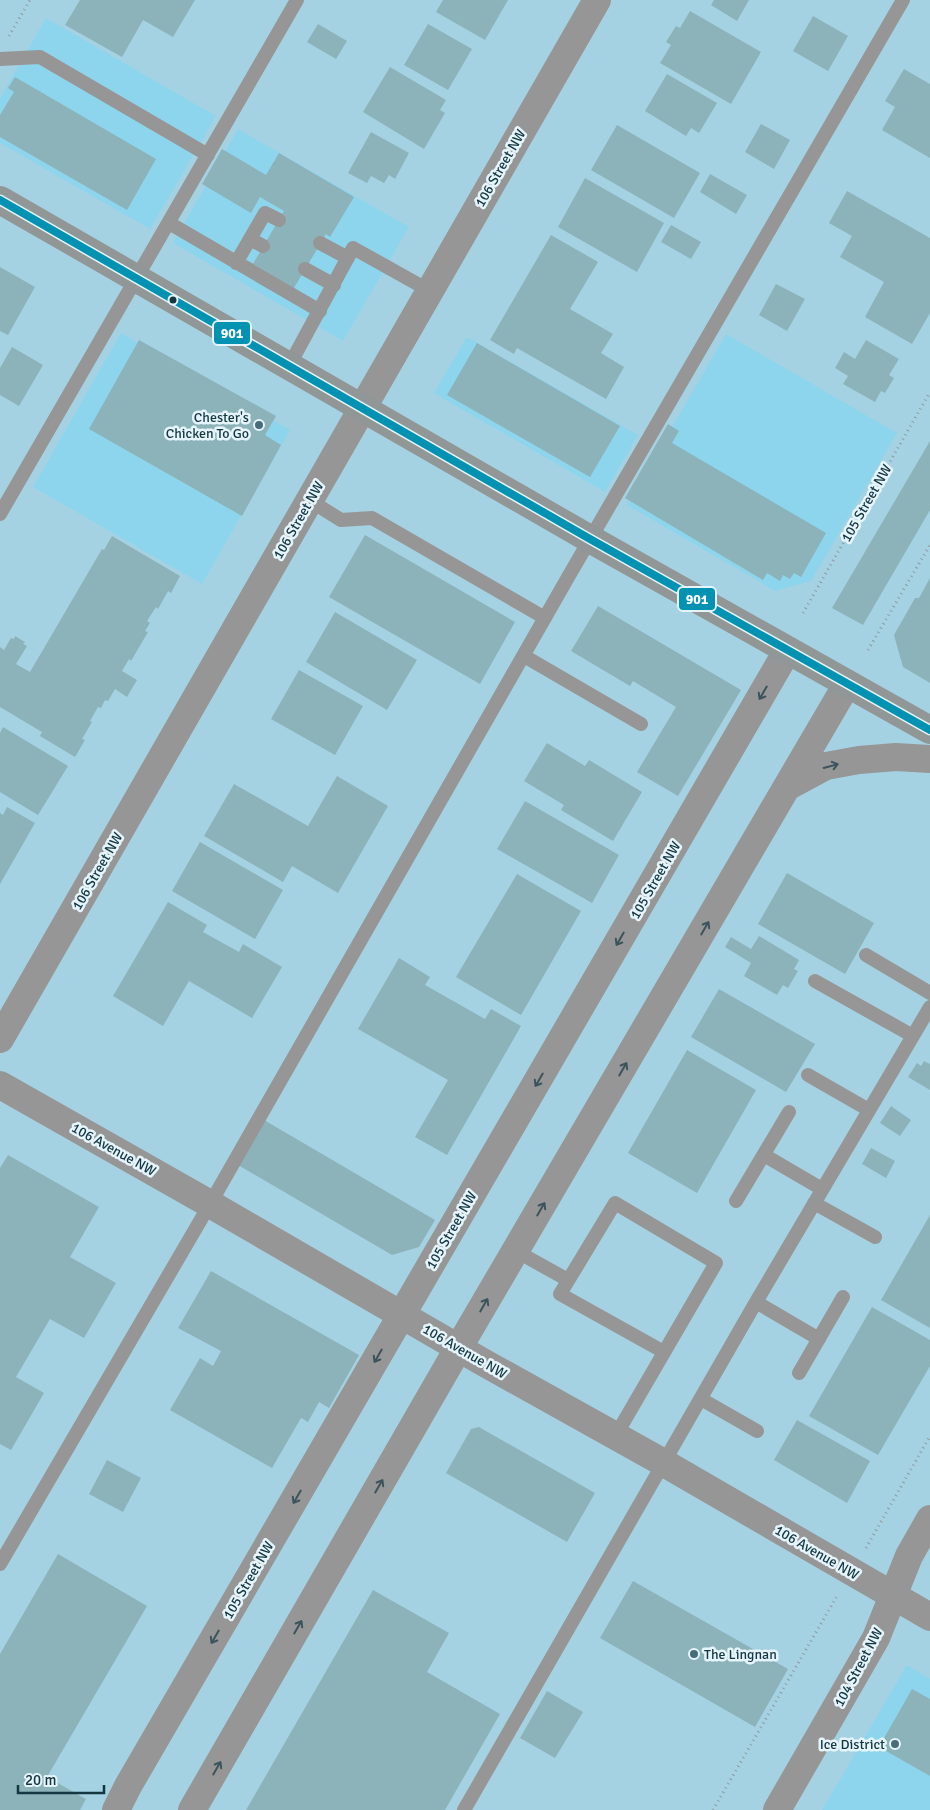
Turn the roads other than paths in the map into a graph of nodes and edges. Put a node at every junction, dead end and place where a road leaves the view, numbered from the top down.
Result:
1 (297, 0) edge
2 (597, 0) edge
3 (902, 0) edge
4 (0, 59) edge
5 (208, 155) junction
6 (0, 200) edge
7 (279, 220) dead end
8 (169, 222) junction
9 (250, 239) junction
10 (320, 243) dead end
11 (263, 246) dead end
12 (348, 258) junction
13 (236, 263) junction
14 (305, 269) dead end
15 (136, 278) junction
16 (334, 285) junction
17 (430, 291) junction
18 (320, 311) junction
19 (289, 366) junction
20 (363, 408) junction
21 (309, 500) junction
22 (0, 514) edge
23 (590, 539) junction
24 (545, 618) junction
25 (787, 651) junction
26 (524, 656) junction
27 (848, 684) junction
28 (641, 724) dead end
29 (930, 730) edge
30 (930, 759) edge
31 (787, 787) junction
32 (866, 955) dead end
33 (815, 981) dead end
34 (930, 993) edge
35 (930, 1007) edge
36 (913, 1036) junction
37 (0, 1039) edge
38 (808, 1075) dead end
39 (0, 1085) edge
40 (869, 1110) junction
41 (789, 1112) dead end
42 (764, 1155) junction
43 (822, 1189) junction
44 (736, 1200) dead end
45 (814, 1203) junction
46 (210, 1204) junction
47 (874, 1236) dead end
48 (516, 1251) junction
49 (568, 1280) junction
50 (843, 1297) dead end
51 (756, 1302) junction
52 (403, 1314) junction
53 (820, 1339) junction
54 (459, 1347) junction
55 (664, 1352) junction
56 (799, 1373) dead end
57 (700, 1399) junction
58 (757, 1431) dead end
59 (616, 1435) junction
60 (664, 1462) junction
61 (930, 1520) edge
62 (0, 1564) edge
63 (892, 1596) junction
64 (930, 1617) edge
65 (116, 1810) edge
66 (192, 1810) edge
67 (464, 1810) edge
68 (777, 1810) edge

1 - 5 lane
2 - 17 street, 106 Street NW
3 - 23 lane
4 - 5 lane
5 - 8 lane
6 - 15 main road
7 - 9 lane
8 - 13 lane
8 - 15 lane
9 - 11 lane
9 - 13 lane
10 - 12 lane
12 - 16 lane
12 - 17 lane
13 - 18 lane
14 - 16 lane
15 - 19 main road
15 - 22 lane
16 - 18 lane
17 - 20 street, 106 Street NW
18 - 19 lane
19 - 20 main road
20 - 21 street, 106 Street NW
20 - 23 main road
21 - 24 lane
21 - 37 street, 106 Street NW
23 - 24 lane
23 - 25 main road
24 - 26 lane
25 - 27 main road
25 -> 52 street, 105 Street NW
26 - 28 lane
26 - 46 lane
27 - 29 main road
27 - 31 street
31 -> 30 street
48 -> 31 street
32 - 34 lane
33 - 36 lane
35 - 36 lane
36 - 40 lane
38 - 40 lane
39 - 46 street, 106 Avenue NW
40 - 43 lane
41 - 42 lane
42 - 43 lane
42 - 44 lane
43 - 45 lane
45 - 47 lane
45 - 51 lane
46 - 52 street, 106 Avenue NW
46 - 62 lane
48 - 49 lane
54 -> 48 street
49 - 55 lane
49 - 55 lane
50 - 53 lane
51 - 53 lane
51 - 57 lane
52 - 54 street, 106 Avenue NW
52 -> 65 street, 105 Street NW
53 - 56 lane
54 - 59 street, 106 Avenue NW
66 -> 54 street
55 - 59 lane
57 - 58 lane
57 - 60 lane
59 - 60 street, 106 Avenue NW
60 - 63 street, 106 Avenue NW
60 - 67 lane
61 - 63 street, 104 Street NW
63 - 64 street, 106 Avenue NW
63 - 68 street, 104 Street NW

